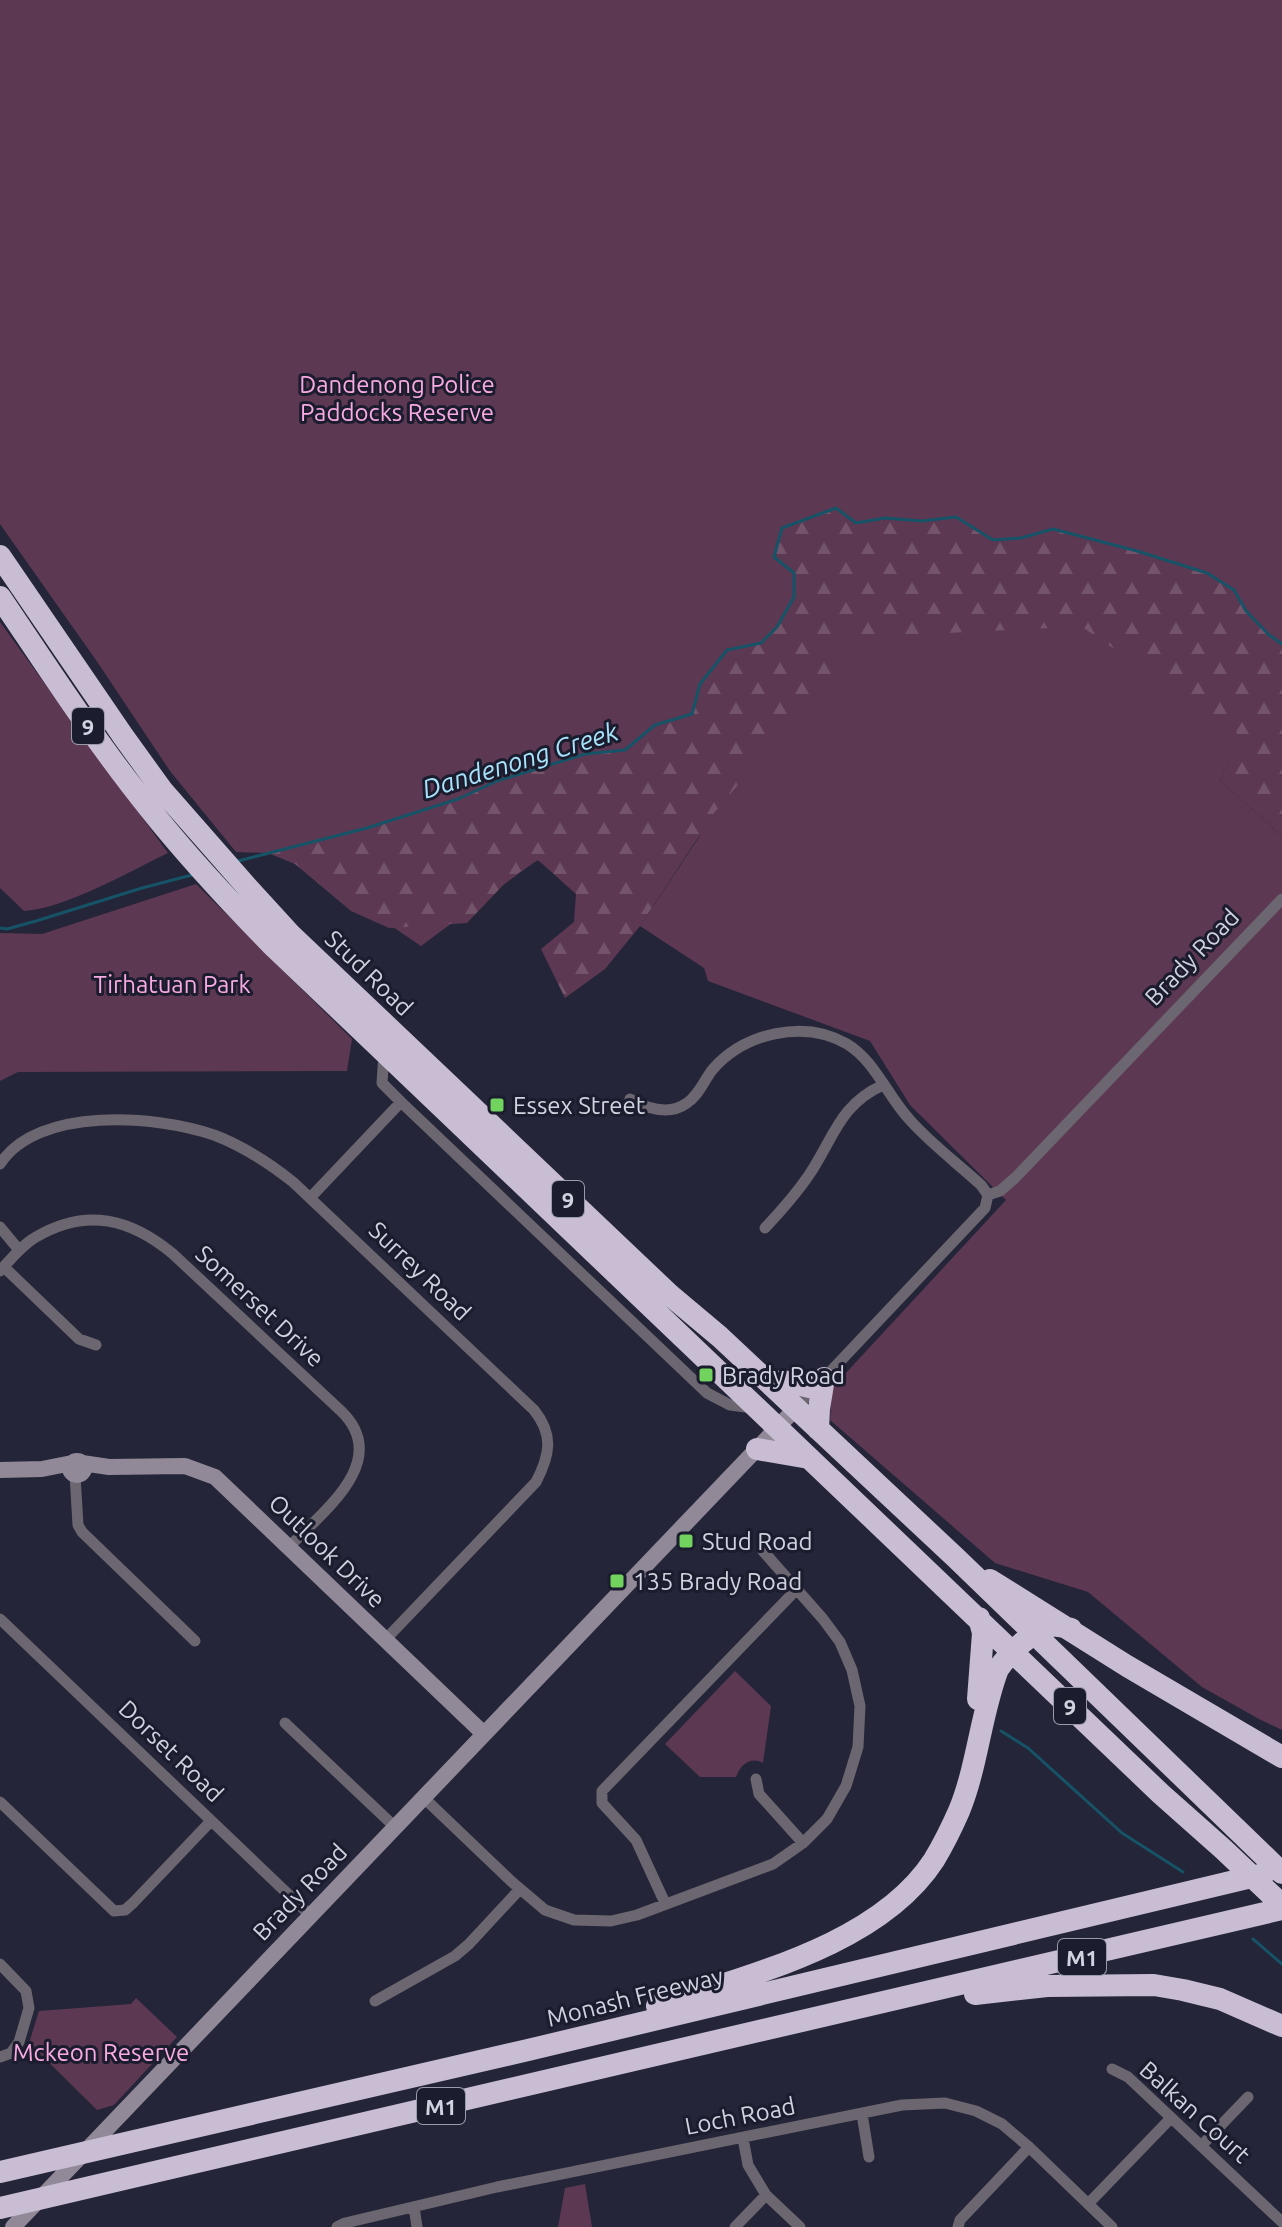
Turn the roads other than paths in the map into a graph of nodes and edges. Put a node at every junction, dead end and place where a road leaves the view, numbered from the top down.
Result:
1 (0, 556) edge
2 (0, 597) edge
3 (1282, 899) edge
4 (384, 1053) junction
5 (883, 1085) junction
6 (630, 1099) dead end
7 (401, 1102) junction
8 (0, 1164) edge
9 (988, 1195) junction
10 (310, 1198) junction
11 (0, 1227) edge
12 (765, 1228) dead end
13 (19, 1250) junction
14 (2, 1269) edge
15 (96, 1345) dead end
16 (819, 1383) junction
17 (771, 1384) junction
18 (796, 1408) junction
19 (757, 1409) junction
20 (777, 1428) junction
21 (818, 1429) junction
22 (753, 1452) junction
23 (810, 1458) junction
24 (0, 1470) edge
25 (77, 1470) junction
26 (289, 1547) junction
27 (763, 1551) dead end
28 (956, 1558) junction
29 (796, 1590) junction
30 (979, 1618) junction
31 (0, 1619) edge
32 (1071, 1629) junction
33 (1034, 1635) junction
34 (385, 1640) junction
35 (195, 1641) dead end
36 (1013, 1651) junction
37 (285, 1723) dead end
38 (981, 1732) junction
39 (484, 1734) junction
40 (1282, 1757) edge
41 (756, 1779) dead end
42 (423, 1797) junction
43 (0, 1802) edge
44 (211, 1821) junction
45 (395, 1827) junction
46 (803, 1843) junction
47 (1282, 1871) edge
48 (520, 1889) junction
49 (665, 1903) junction
50 (1282, 1907) edge
51 (311, 1916) junction
52 (0, 1964) edge
53 (375, 2001) dead end
54 (882, 2004) junction
55 (1282, 2026) edge
56 (528, 2050) junction
57 (0, 2057) edge
58 (1112, 2069) dead end
59 (1248, 2097) dead end
60 (862, 2114) junction
61 (1171, 2118) junction
62 (743, 2138) junction
63 (1201, 2146) junction
64 (1029, 2147) junction
65 (869, 2157) dead end
66 (0, 2172) edge
67 (766, 2195) junction
68 (1088, 2204) junction
69 (414, 2207) junction
70 (0, 2208) edge
71 (1282, 2222) edge
72 (13, 2227) edge
73 (337, 2227) edge
74 (417, 2227) edge
75 (735, 2227) edge
76 (800, 2227) edge
77 (958, 2227) edge
78 (1112, 2227) edge

1 - 17 highway, Stud Road / 9
2 - 4 highway, Stud Road / 9
3 - 9 street, Brady Road
4 - 7 street
4 - 19 highway, Stud Road / 9
5 - 6 street
5 - 9 street
5 - 12 street
7 - 10 street
7 - 19 street
8 - 10 street, Surrey Road
9 - 16 street, Brady Road
10 - 34 street, Surrey Road
11 - 13 street
13 - 14 street, Somerset Drive
13 - 26 street, Somerset Drive
14 - 15 street
16 - 17 highway
16 - 18 street, Brady Road
16 - 21 highway
17 - 18 highway, Stud Road / 9
18 - 20 main road, Brady Road
18 - 21 highway, Stud Road / 9
19 - 20 highway, Stud Road / 9
19 - 22 highway
20 - 22 main road, Brady Road
20 - 23 highway, Stud Road / 9
21 - 28 highway, Stud Road / 9
22 - 23 highway
22 - 39 main road, Brady Road
23 - 30 highway, Stud Road / 9
24 - 25 main road, Outlook Drive
25 - 26 main road, Outlook Drive
25 - 35 street
26 - 34 main road, Outlook Drive
27 - 29 street
28 - 32 highway
28 - 33 highway, Stud Road / 9
29 - 46 street
29 - 49 street
30 - 36 highway, Stud Road / 9
30 - 38 highway
31 - 44 street, Dorset Road
32 - 33 highway
32 - 40 highway
33 - 36 highway
33 - 47 highway, Stud Road / 9
34 - 39 main road, Outlook Drive
36 - 38 highway
36 - 50 highway, Stud Road / 9
37 - 45 street
38 - 56 highway
39 - 42 main road, Brady Road
41 - 46 street
42 - 45 main road, Brady Road
42 - 48 street
43 - 44 street
44 - 51 street, Dorset Road
45 - 51 main road, Brady Road
46 - 49 street
47 - 56 highway, Monash Freeway / M1
48 - 49 street
48 - 53 street
50 - 54 highway, M1
51 - 72 main road, Brady Road
52 - 57 street
54 - 55 highway
54 - 70 highway, M1
56 - 66 highway, Monash Freeway / M1
58 - 61 street, Balkan Court
59 - 63 street
60 - 62 street, Loch Road
60 - 64 street, Loch Road
60 - 65 street
61 - 63 street, Balkan Court
61 - 68 street
62 - 67 street
62 - 69 street, Loch Road
63 - 71 street, Balkan Court
64 - 68 street, Loch Road
64 - 77 street
67 - 75 street
67 - 76 street
68 - 78 street, Loch Road
69 - 73 street, Loch Road
69 - 74 street

